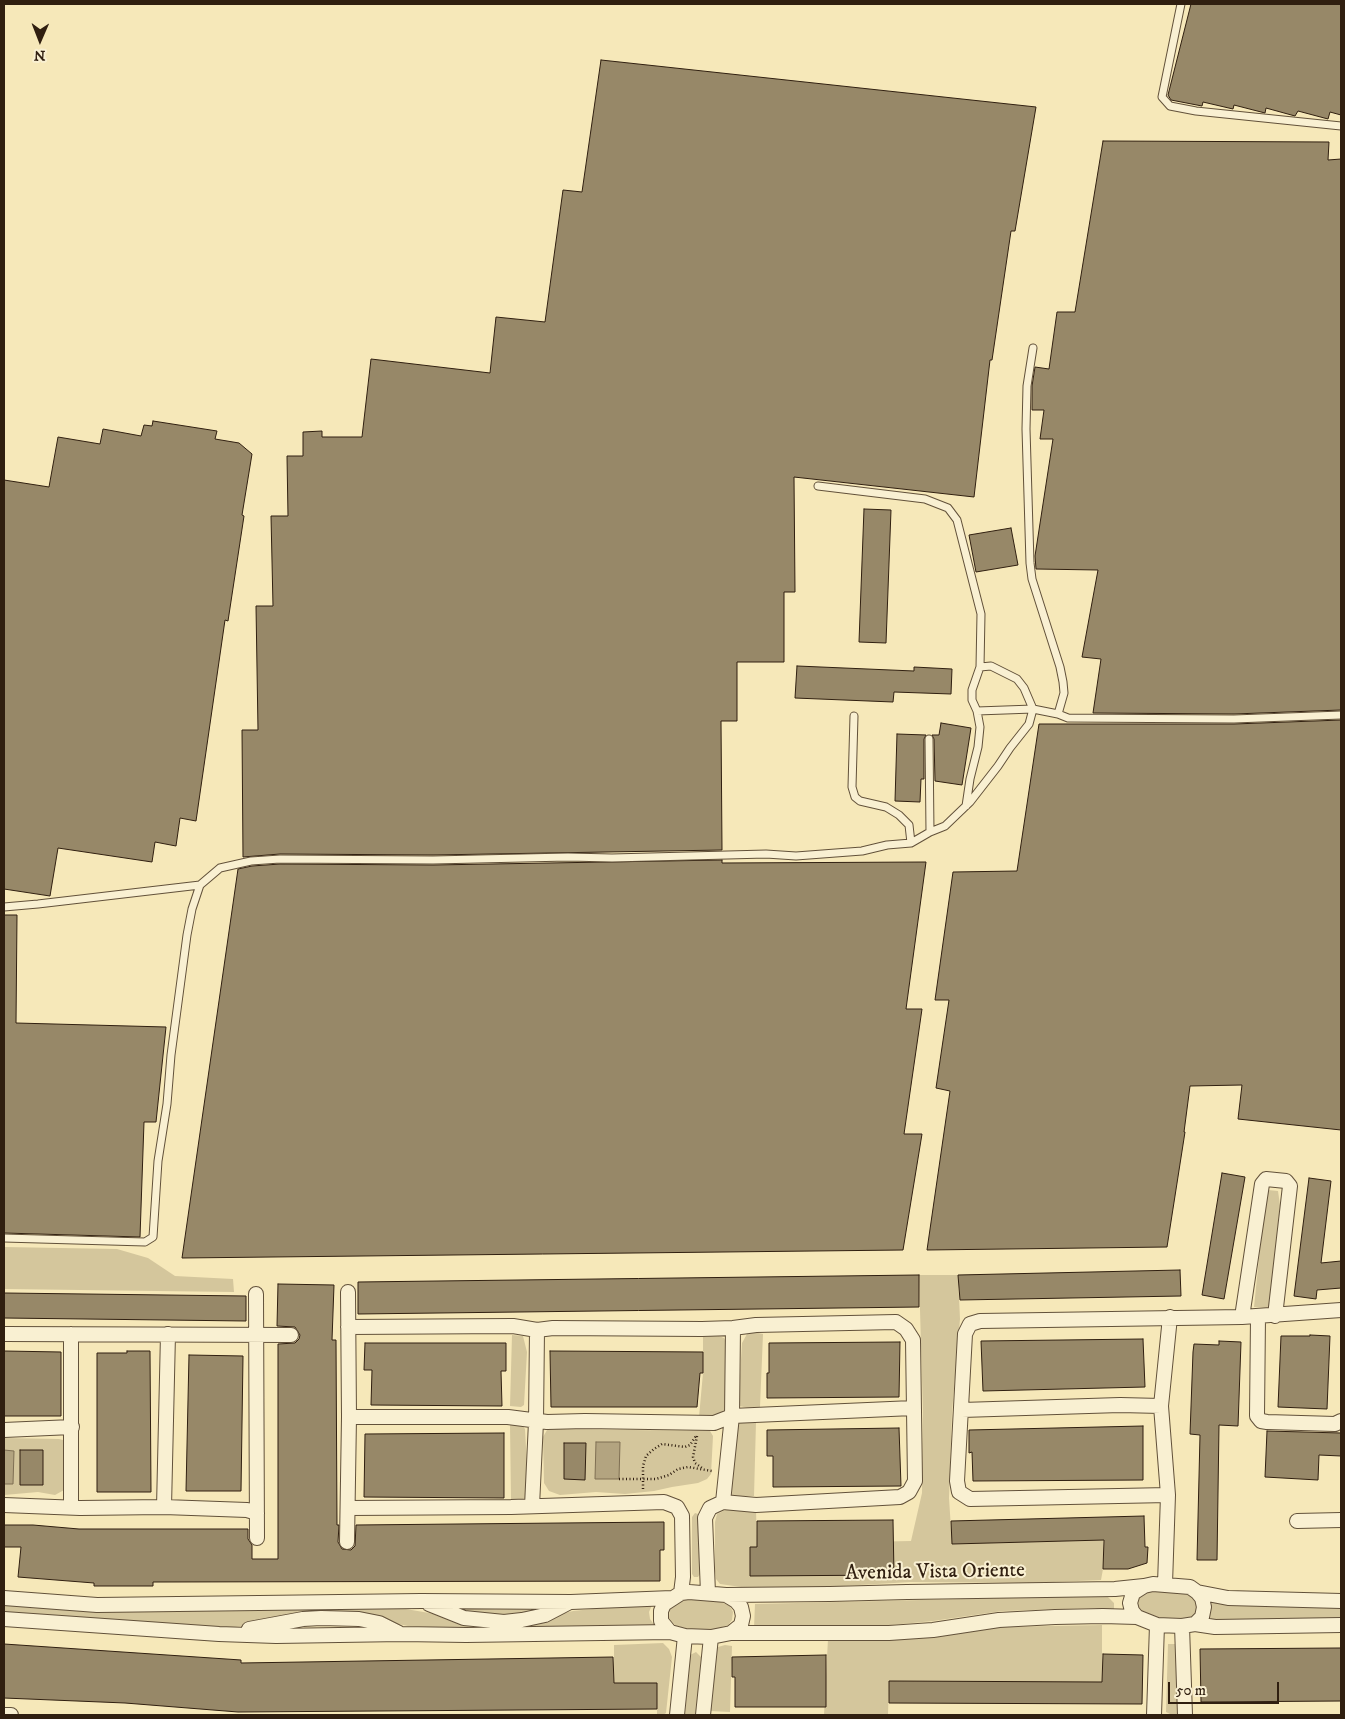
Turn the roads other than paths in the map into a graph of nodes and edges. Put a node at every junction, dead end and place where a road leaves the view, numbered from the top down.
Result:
1 (1181, 4) edge
2 (1341, 126) edge
3 (1033, 348) dead end
4 (818, 486) dead end
5 (980, 666) junction
6 (1033, 709) junction
7 (977, 711) junction
8 (1058, 714) junction
9 (1341, 715) edge
10 (854, 716) dead end
11 (929, 739) dead end
12 (966, 806) junction
13 (930, 832) junction
14 (911, 843) junction
15 (200, 885) junction
16 (4, 907) edge
17 (4, 1238) edge
18 (348, 1292) dead end
19 (256, 1294) dead end
20 (1341, 1310) edge
21 (1275, 1316) junction
22 (1170, 1317) junction
23 (1258, 1317) junction
24 (1242, 1318) junction
25 (348, 1327) junction
26 (733, 1328) junction
27 (537, 1330) junction
28 (4, 1334) edge
29 (71, 1334) junction
30 (168, 1334) junction
31 (257, 1335) junction
32 (290, 1335) dead end
33 (1161, 1406) junction
34 (913, 1408) junction
35 (962, 1410) junction
36 (732, 1416) junction
37 (349, 1417) junction
38 (536, 1422) junction
39 (1341, 1422) edge
40 (72, 1427) junction
41 (4, 1430) edge
42 (1168, 1495) junction
43 (723, 1502) junction
44 (4, 1504) edge
45 (164, 1506) junction
46 (532, 1506) junction
47 (71, 1507) junction
48 (348, 1508) junction
49 (257, 1513) junction
50 (1341, 1520) edge
51 (1298, 1521) dead end
52 (257, 1538) dead end
53 (347, 1542) dead end
54 (1165, 1584) junction
55 (1144, 1586) junction
56 (1197, 1592) junction
57 (708, 1593) junction
58 (676, 1595) junction
59 (726, 1595) junction
60 (4, 1598) edge
61 (421, 1601) junction
62 (1341, 1601) edge
63 (571, 1602) junction
64 (1137, 1617) junction
65 (4, 1619) edge
66 (1157, 1625) junction
67 (1188, 1625) junction
68 (1341, 1625) edge
69 (670, 1632) junction
70 (731, 1633) junction
71 (684, 1636) junction
72 (710, 1637) junction
73 (4, 1715) edge
74 (11, 1715) edge
75 (677, 1715) edge
76 (703, 1715) edge
77 (1154, 1715) edge
78 (1185, 1715) edge

1 - 2 lane
3 - 8 lane
4 - 5 lane
5 - 6 lane
5 - 7 lane
6 - 7 lane
6 - 8 lane
6 - 12 lane
7 - 12 lane
8 - 9 lane
10 - 14 lane
11 - 13 lane
12 - 13 lane
13 - 14 lane
14 - 15 lane
15 - 16 lane
15 - 17 lane
18 - 25 street
19 - 31 street
20 - 21 street
21 - 23 street
21 - 24 street
22 - 24 street
22 - 33 street
22 - 35 street
23 - 24 street
23 - 39 street
25 - 27 street
25 - 37 street
26 - 27 street
26 - 34 street
26 - 36 street
27 - 38 street
28 - 29 street
29 - 30 street
29 - 40 street
30 - 31 street
30 - 45 street
31 - 32 street
31 - 49 street
33 - 35 street
33 - 42 street
34 - 36 street
34 - 43 street
35 - 42 street
36 - 38 street
36 - 43 street
37 - 38 street
37 - 48 street
38 - 46 street
40 - 41 street
40 - 47 street
42 - 54 street
43 - 57 street
44 - 47 street
45 - 47 street
45 - 49 street
46 - 48 street
46 - 58 street
48 - 53 street
49 - 52 street
50 - 51 street
54 - 55 street, Avenida Vista Oriente
54 - 56 street, Avenida Vista Oriente
55 - 59 street, Avenida Vista Oriente
55 - 64 street
56 - 62 street, Avenida Vista Oriente
56 - 67 street
57 - 58 street, Avenida Vista Oriente
57 - 59 street, Avenida Vista Oriente
58 - 63 street, Avenida Vista Oriente
58 - 69 street
59 - 70 street
60 - 61 street, Avenida Vista Oriente
61 - 63 street, Avenida Vista Oriente
61 - 63 street
64 - 66 street
64 - 70 street
65 - 69 street
66 - 67 street
66 - 77 street
67 - 68 street
67 - 78 street
69 - 71 street
70 - 72 street
71 - 72 street
71 - 75 street
72 - 76 street
73 - 74 street

